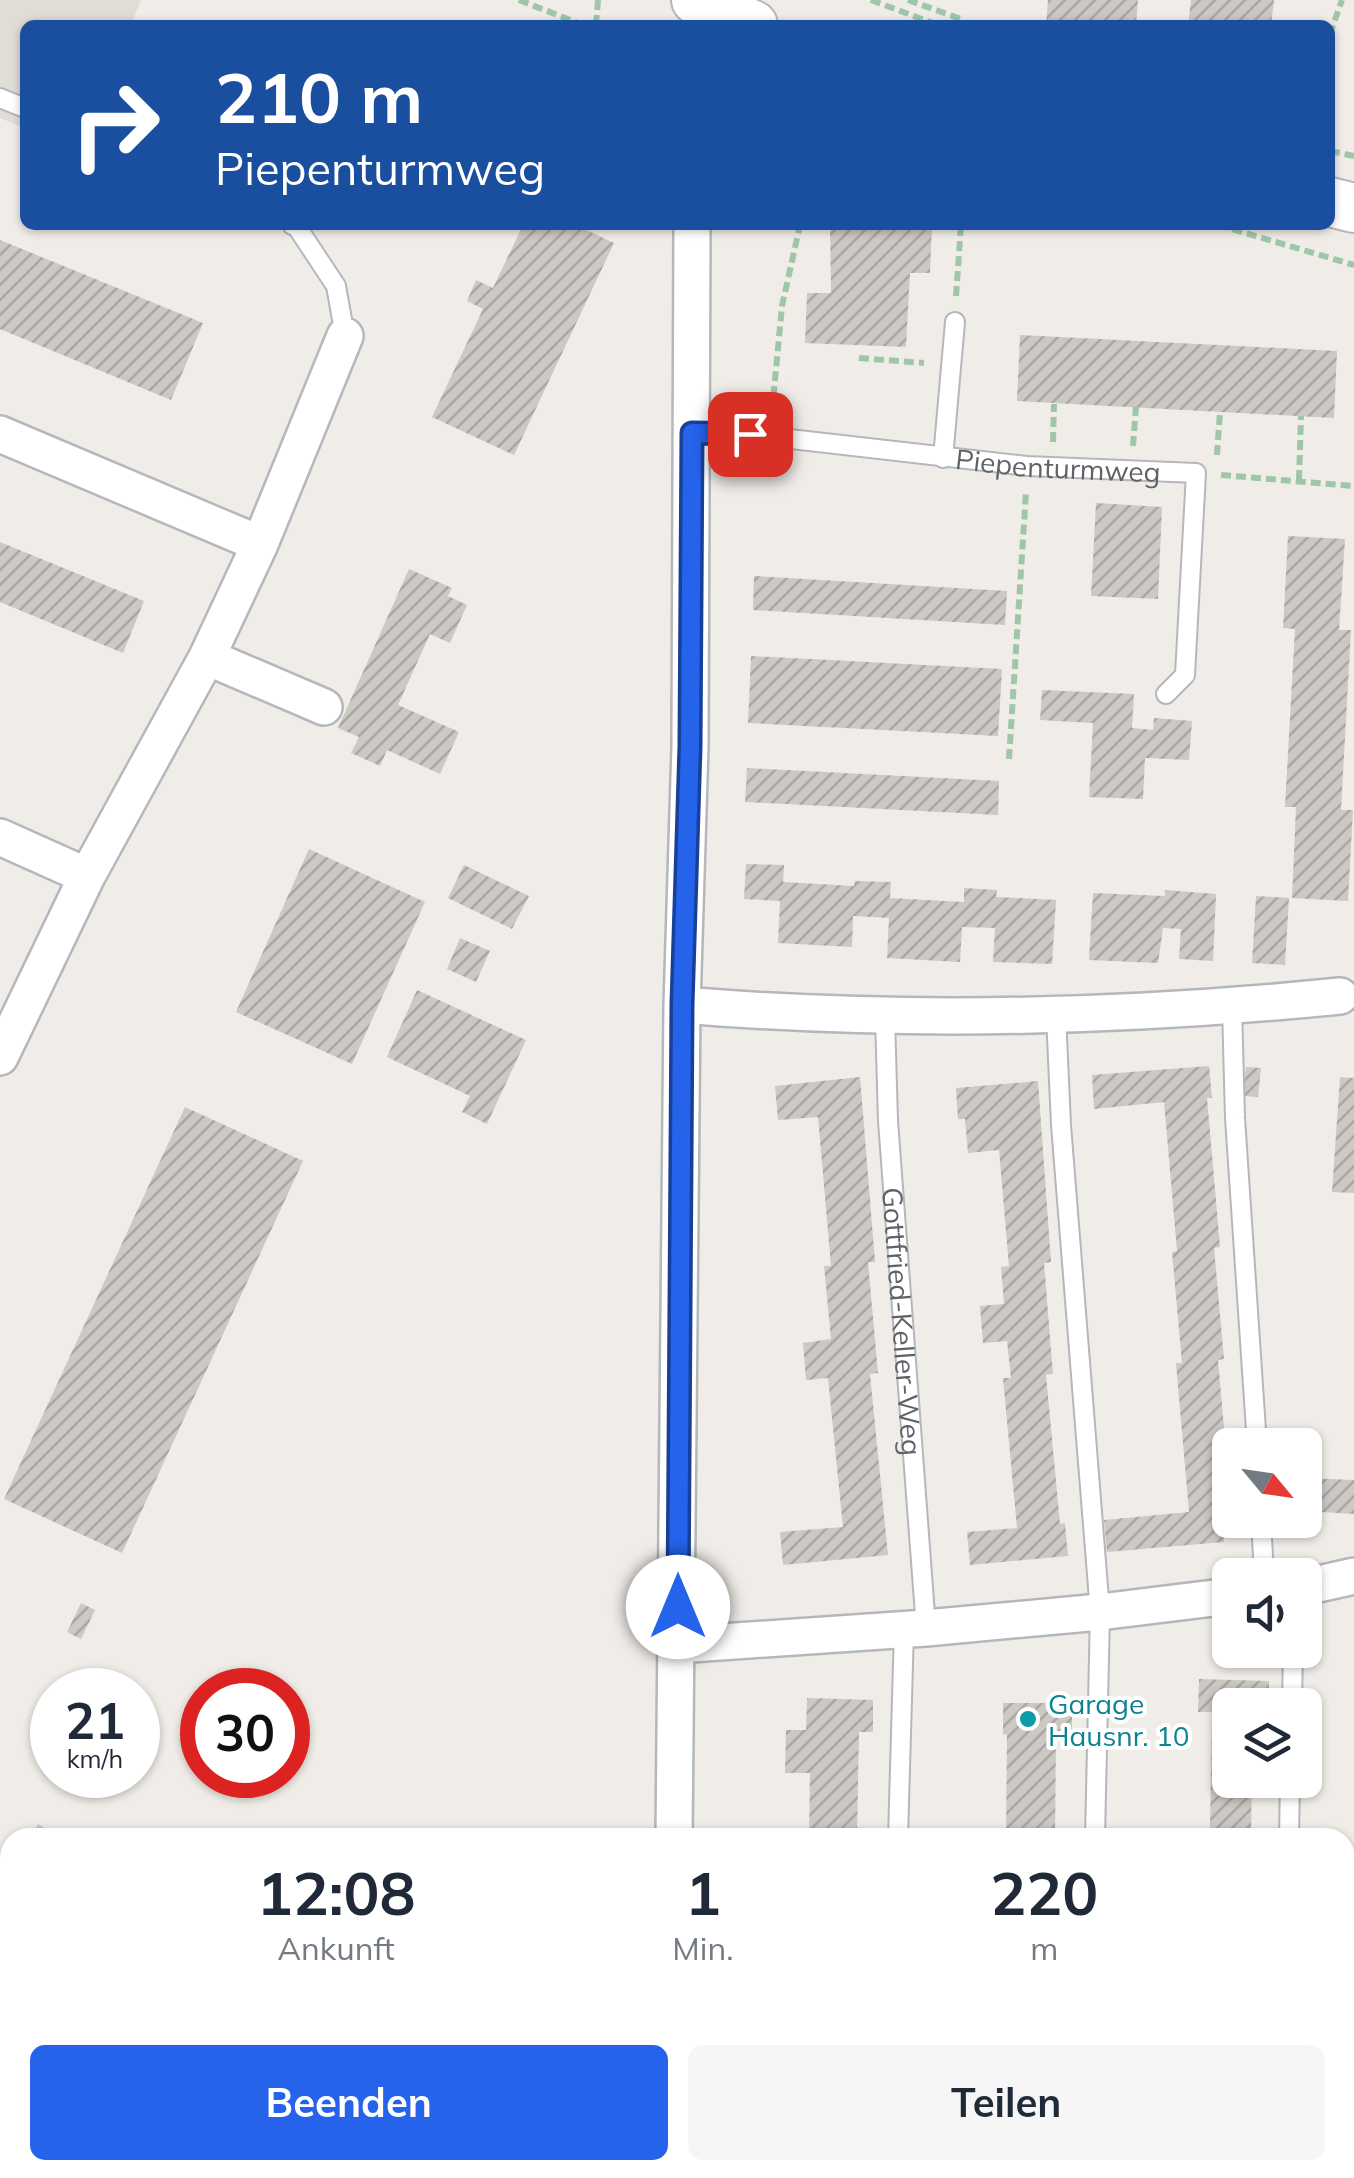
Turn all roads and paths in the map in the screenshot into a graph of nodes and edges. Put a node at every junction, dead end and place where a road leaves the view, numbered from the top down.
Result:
1 (519, 0) edge
2 (692, 0) edge
3 (870, 0) edge
4 (908, 0) edge
5 (962, 19) dead end
6 (570, 20) edge
7 (741, 20) edge
8 (924, 20) edge
9 (298, 230) edge
10 (692, 230) edge
11 (799, 230) edge
12 (961, 230) edge
13 (1235, 230) edge
14 (1354, 265) edge
15 (954, 322) joint
16 (346, 336) joint
17 (859, 358) dead end
18 (950, 366) junction
19 (1054, 404) dead end
20 (1136, 407) dead end
21 (1220, 412) dead end
22 (1301, 416) dead end
23 (692, 433) junction
24 (0, 434) edge
25 (770, 437) junction
26 (943, 458) junction
27 (1027, 466) junction
28 (1052, 466) junction
29 (1132, 471) junction
30 (1299, 480) junction
31 (1354, 486) edge
32 (260, 544) junction
33 (207, 657) junction
34 (1166, 694) dead end
35 (324, 707) dead end
36 (1010, 759) dead end
37 (0, 836) edge
38 (88, 876) junction
39 (1340, 996) dead end
40 (682, 1004) junction
41 (1232, 1007) junction
42 (1056, 1015) junction
43 (885, 1017) junction
44 (0, 1057) edge
45 (1256, 1428) edge
46 (1354, 1576) edge
47 (1322, 1584) edge
48 (1212, 1598) edge
49 (1100, 1612) junction
50 (915, 1628) junction
51 (677, 1645) junction
52 (1290, 1798) edge
53 (674, 1828) edge
54 (899, 1828) edge
55 (1095, 1828) edge
56 (1289, 1828) edge

1 - 6 path
2 - 7 main road
3 - 8 path
4 - 5 path
9 - 16 lane
10 - 23 street
11 - 25 path
12 - 15 path
13 - 14 path
15 - 18 lane
16 - 32 street
17 - 18 path
18 - 26 lane
19 - 28 path
20 - 29 path
21 - 30 path
22 - 30 path
23 - 25 lane, Piepenturmweg
23 - 40 street
24 - 32 street
25 - 26 lane, Piepenturmweg
26 - 27 lane, Piepenturmweg
27 - 28 lane, Piepenturmweg
27 - 36 path
28 - 29 lane, Piepenturmweg
29 - 34 lane, Piepenturmweg
30 - 31 path
32 - 33 street
33 - 35 street
33 - 38 street
37 - 38 street
38 - 44 street
39 - 41 street
40 - 43 street
40 - 51 street
41 - 42 street
41 - 45 lane
42 - 43 street
42 - 49 lane
43 - 50 lane, Gottfried-Keller-Weg
46 - 47 street
48 - 49 street
49 - 50 street
49 - 55 lane
50 - 51 street
50 - 54 lane, Gottfried-Keller-Weg
51 - 53 street
52 - 56 lane

